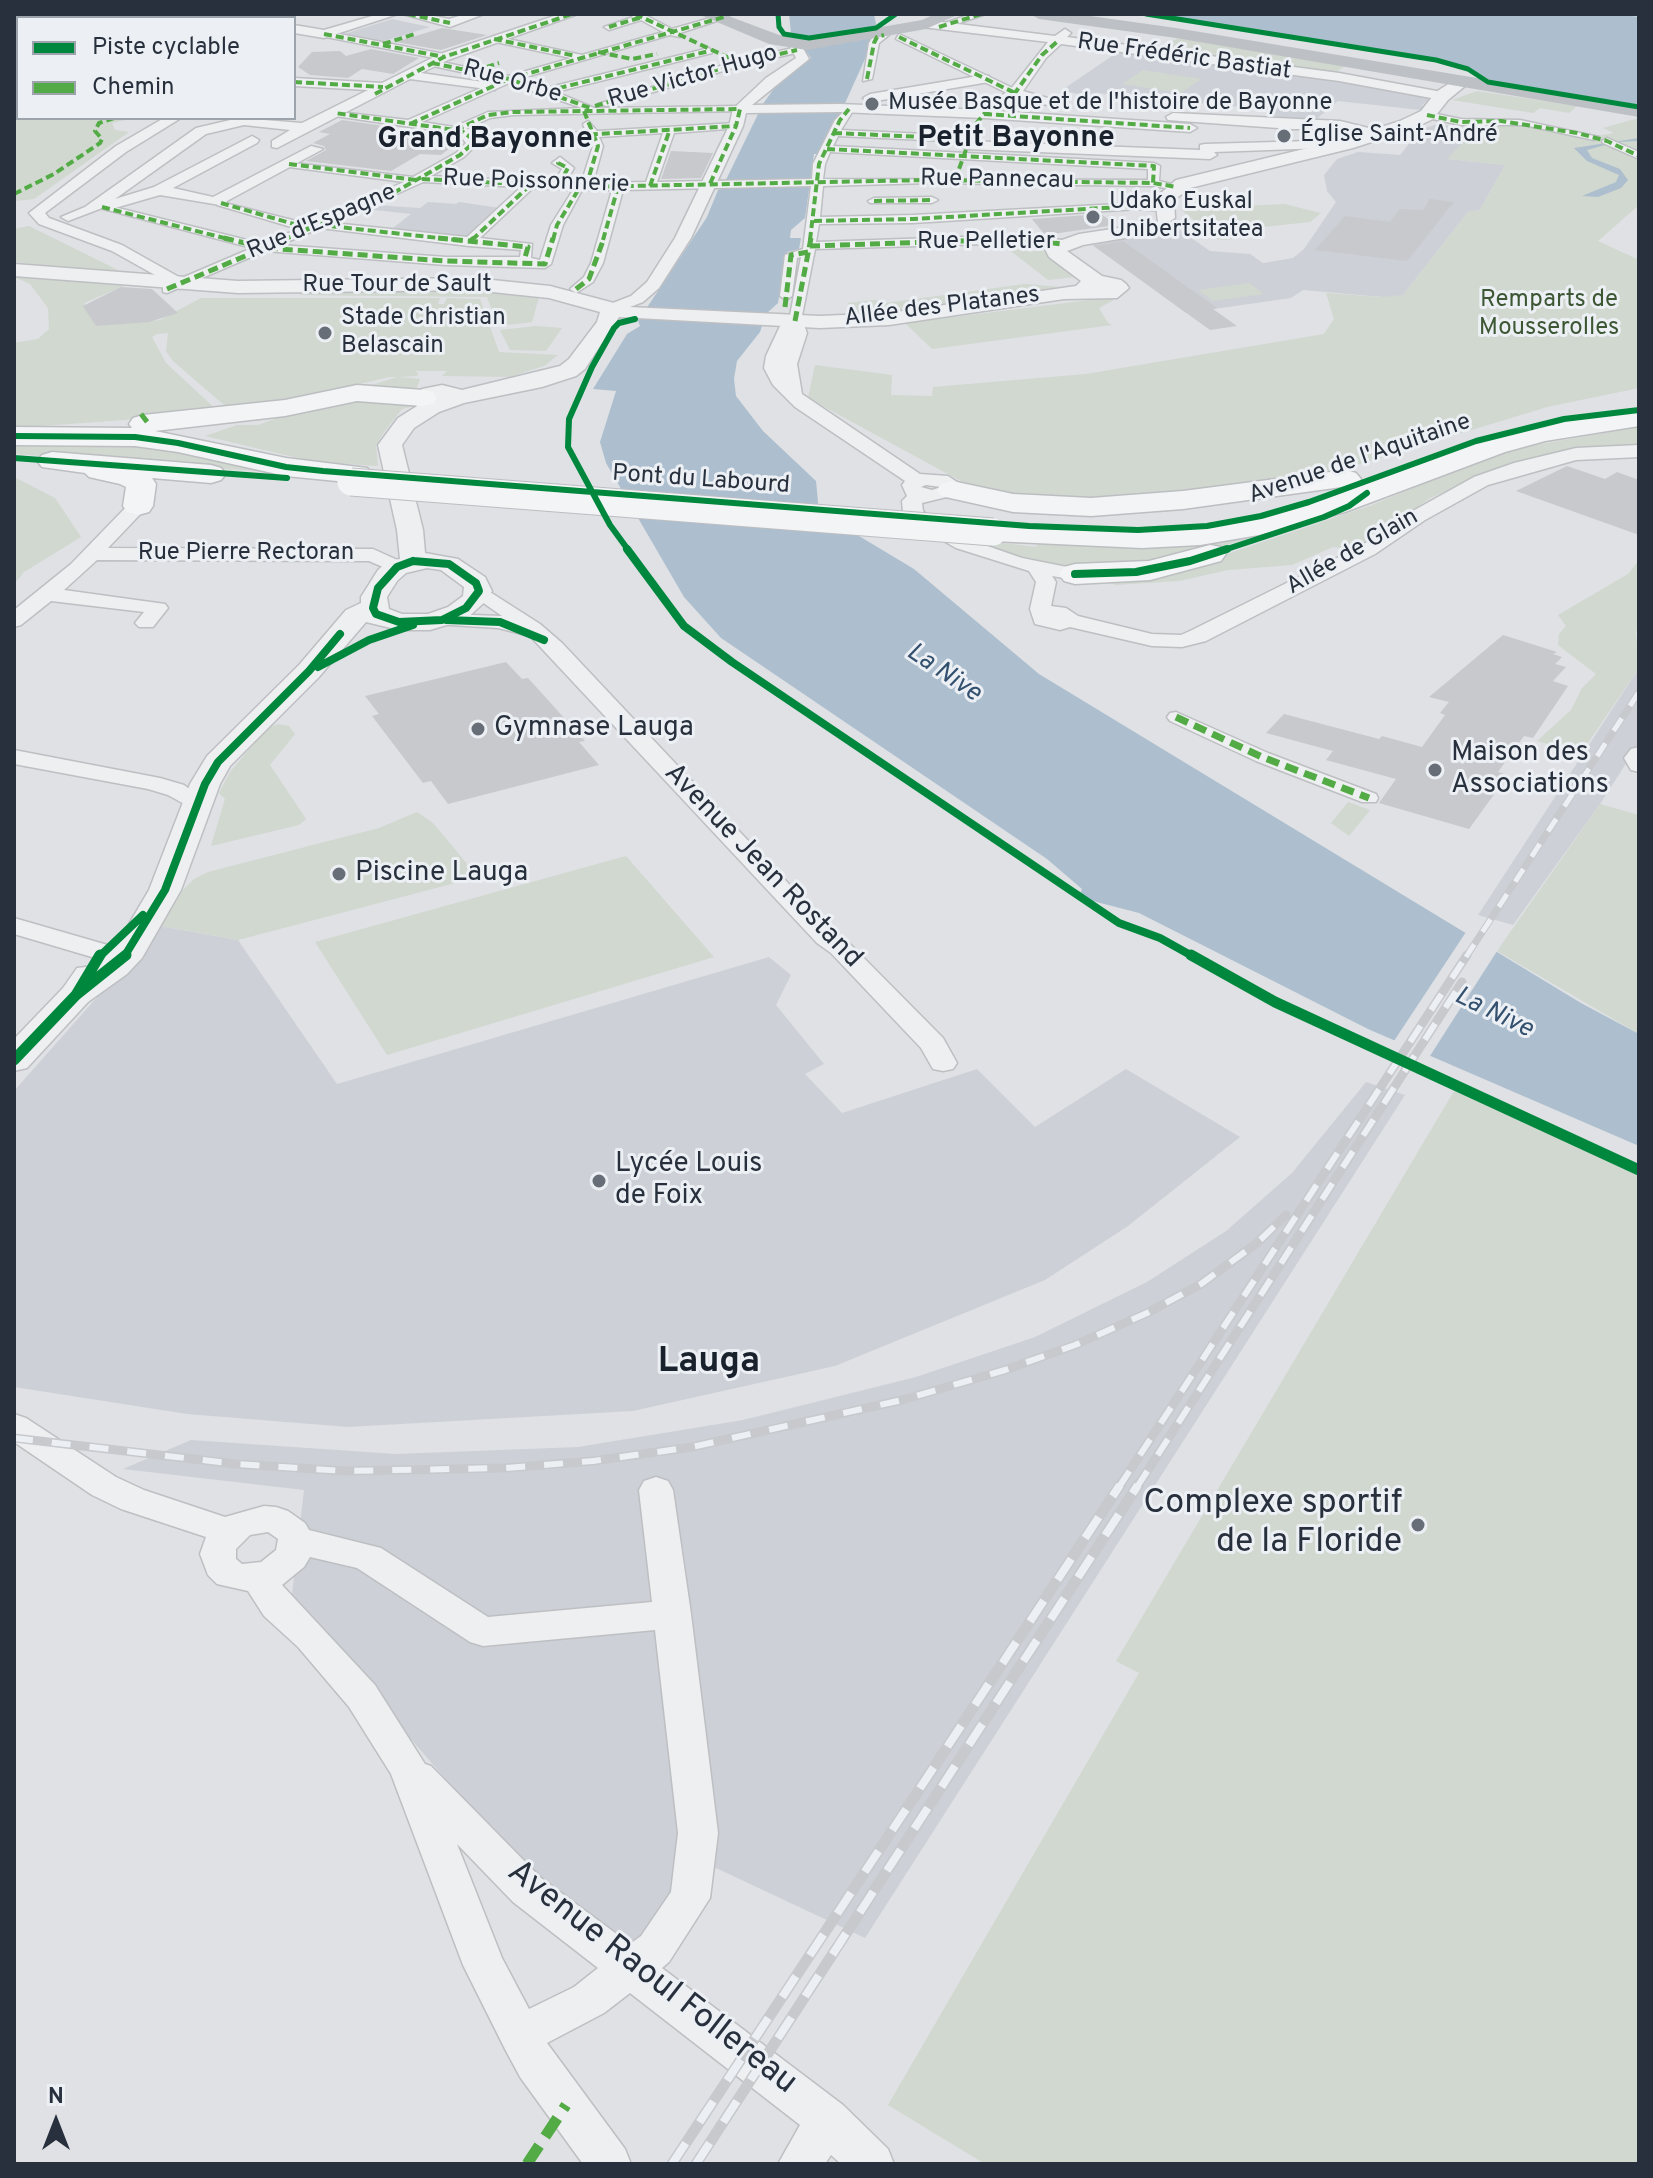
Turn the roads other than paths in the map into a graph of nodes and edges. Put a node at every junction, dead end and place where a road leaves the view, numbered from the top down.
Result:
1 (392, 14) edge
2 (408, 14) edge
3 (478, 14) edge
4 (572, 14) edge
5 (981, 14) edge
6 (1039, 14) edge
7 (638, 16) edge
8 (717, 16) edge
9 (1080, 19) junction
10 (938, 22) edge
11 (609, 27) dead end
12 (296, 29) edge
13 (670, 31) junction
14 (1176, 33) junction
15 (324, 34) junction
16 (415, 34) dead end
17 (886, 34) junction
18 (494, 39) junction
19 (1058, 41) junction
20 (695, 44) junction
21 (379, 45) junction
22 (797, 46) junction
23 (709, 51) junction
24 (1148, 51) junction
25 (598, 52) junction
26 (580, 57) junction
27 (438, 60) junction
28 (499, 63) dead end
29 (740, 63) junction
30 (954, 64) junction
31 (1359, 65) junction
32 (925, 69) dead end
33 (475, 71) junction
34 (407, 75) junction
35 (1339, 77) junction
36 (874, 78) joint
37 (509, 79) junction
38 (984, 79) junction
39 (296, 82) edge
40 (1459, 82) junction
41 (365, 83) dead end
42 (386, 86) junction
43 (490, 87) junction
44 (547, 91) junction
45 (1015, 93) junction
46 (1442, 96) junction
47 (849, 106) junction
48 (740, 109) junction
49 (586, 110) junction
50 (1639, 111) edge
51 (335, 113) junction
52 (984, 114) junction
53 (1427, 115) junction
54 (424, 117) junction
55 (1094, 117) junction
56 (167, 122) edge
57 (410, 124) junction
58 (1189, 125) junction
59 (736, 126) junction
60 (304, 127) junction
61 (469, 129) junction
62 (201, 131) junction
63 (669, 132) junction
64 (834, 133) junction
65 (1382, 133) junction
66 (593, 135) junction
67 (1594, 137) dead end
68 (252, 140) junction
69 (1609, 142) dead end
70 (277, 144) junction
71 (1347, 144) junction
72 (966, 146) junction
73 (827, 149) junction
74 (1084, 150) junction
75 (1208, 151) junction
76 (1639, 156) edge
77 (557, 162) dead end
78 (289, 164) junction
79 (1225, 172) junction
80 (420, 180) junction
81 (929, 180) junction
82 (955, 180) junction
83 (813, 181) junction
84 (1153, 183) junction
85 (529, 186) junction
86 (558, 186) junction
87 (650, 186) junction
88 (716, 186) junction
89 (618, 187) junction
90 (1177, 187) junction
91 (581, 189) junction
92 (159, 190) junction
93 (932, 200) junction
94 (874, 201) dead end
95 (219, 202) junction
96 (96, 208) junction
97 (1016, 215) junction
98 (1163, 217) junction
99 (935, 218) junction
100 (851, 220) junction
101 (814, 221) junction
102 (48, 223) junction
103 (316, 227) junction
104 (465, 241) junction
105 (1028, 242) junction
106 (852, 244) junction
107 (1062, 244) junction
108 (266, 248) junction
109 (809, 249) junction
110 (446, 261) junction
111 (524, 261) junction
112 (14, 270) edge
113 (573, 274) dead end
114 (158, 279) junction
115 (589, 279) junction
116 (576, 289) dead end
117 (611, 309) junction
118 (644, 314) joint
119 (782, 316) junction
120 (1639, 393) edge
121 (442, 398) junction
122 (1608, 398) junction
123 (285, 408) junction
124 (1639, 410) edge
125 (1639, 418) edge
126 (1564, 419) junction
127 (82, 434) junction
128 (14, 436) edge
129 (1639, 451) edge
130 (14, 459) edge
131 (247, 459) junction
132 (272, 477) junction
133 (354, 478) junction
134 (1375, 483) junction
135 (1297, 486) junction
136 (919, 488) junction
137 (952, 490) joint
138 (138, 506) junction
139 (406, 512) junction
140 (994, 528) joint
141 (92, 554) junction
142 (405, 564) junction
143 (449, 564) junction
144 (1036, 567) junction
145 (1075, 574) junction
146 (479, 591) junction
147 (48, 594) junction
148 (373, 608) junction
149 (1055, 615) junction
150 (14, 621) edge
151 (430, 622) junction
152 (146, 623) dead end
153 (544, 640) junction
154 (309, 671) junction
155 (1176, 717) dead end
156 (1639, 754) edge
157 (14, 757) edge
158 (1639, 765) edge
159 (214, 768) junction
160 (152, 783) junction
161 (1369, 798) dead end
162 (197, 804) junction
163 (155, 904) junction
164 (14, 926) edge
165 (102, 952) junction
166 (76, 995) junction
167 (14, 1060) edge
168 (943, 1063) dead end
169 (14, 1426) edge
170 (656, 1490) dead end
171 (228, 1532) junction
172 (296, 1541) junction
173 (258, 1578) junction
174 (673, 1614) junction
175 (408, 1768) junction
176 (629, 1969) junction
177 (520, 2035) junction
178 (828, 2120) junction
179 (609, 2164) edge
180 (800, 2164) edge
181 (872, 2164) edge

1 - 15 street
2 - 3 street
4 - 18 street
5 - 10 street
6 - 9 main road
7 - 11 street
7 - 13 street
8 - 13 street
8 - 22 main road
9 - 14 main road
9 - 19 street
10 - 17 main road
10 - 19 street, Rue Frédéric Bastiat
12 - 15 street
13 - 20 street
13 - 25 street
14 - 24 street
14 - 31 main road
15 - 21 street, Rue Orbe
16 - 21 street
17 - 22 main road
17 - 30 street
17 - 36 street
18 - 26 street
18 - 27 street
19 - 24 street, Rue Frédéric Bastiat
19 - 45 street
20 - 23 street
20 - 25 street
21 - 27 street, Rue Orbe
22 - 29 street, Rue Victor Hugo
22 - 48 street
23 - 29 street
23 - 44 street
24 - 35 street, Rue Frédéric Bastiat
25 - 26 street
26 - 37 street
27 - 33 street, Rue Orbe
27 - 34 street
28 - 33 street
29 - 49 street, Rue Victor Hugo
30 - 32 street
30 - 38 street
31 - 35 street
31 - 40 main road
33 - 37 street, Rue Orbe
34 - 42 street
34 - 43 street
35 - 46 street, Rue Frédéric Bastiat
36 - 47 street
37 - 43 street
37 - 44 street, Rue Orbe
38 - 45 street
38 - 47 street
39 - 42 street
40 - 46 street
40 - 50 main road
41 - 42 street
42 - 51 street
43 - 54 street
44 - 49 street, Rue Orbe
45 - 52 street
45 - 55 street
46 - 53 street
47 - 48 street
47 - 52 street
47 - 64 street
48 - 49 street
48 - 59 street
49 - 61 street
49 - 66 street
51 - 57 street
51 - 60 street
52 - 55 street
52 - 72 street
53 - 65 street
53 - 67 street
54 - 57 street
54 - 61 street
55 - 58 street
55 - 74 street
56 - 62 street
56 - 102 street
57 - 61 street
58 - 65 street
58 - 75 street
59 - 63 street
59 - 88 street
60 - 62 street
60 - 70 street
61 - 66 street
61 - 80 street, Rue d'Espagne
62 - 68 street
62 - 96 street
63 - 66 street
63 - 87 street
64 - 72 street
64 - 73 street
65 - 71 street
66 - 91 street
68 - 70 street
68 - 92 street
69 - 76 street
70 - 78 street
71 - 75 street
71 - 79 street
72 - 73 street
72 - 74 street
72 - 82 street
72 - 84 street
73 - 83 street
74 - 75 street
75 - 79 street
77 - 86 street
78 - 80 street, Rue Poissonnerie
78 - 95 street
79 - 90 street
80 - 85 street, Rue Poissonnerie
80 - 103 street, Rue d'Espagne
81 - 82 street, Rue Pannecau
81 - 83 street, Rue Pannecau
81 - 93 street
82 - 84 street, Rue Pannecau
83 - 88 street, Rue Pannecau
83 - 101 street
84 - 90 street, Rue Pannecau
85 - 86 street, Rue Poissonnerie
85 - 104 street
86 - 91 street, Rue Poissonnerie
87 - 88 street, Rue Poissonnerie
87 - 89 street, Rue Poissonnerie
88 - 117 street
89 - 91 street, Rue Poissonnerie
89 - 115 street
90 - 98 street
91 - 111 street
92 - 95 street
92 - 96 street
93 - 94 street
93 - 99 street
95 - 103 street
96 - 102 street
96 - 108 street
97 - 98 street
97 - 99 street
97 - 105 street
98 - 107 street, Rue Pelletier
99 - 100 street
100 - 101 street
100 - 106 street
101 - 109 street
102 - 114 street
103 - 104 street
103 - 108 street, Rue d'Espagne
104 - 110 street
104 - 111 street
105 - 106 street, Rue Pelletier
105 - 107 street, Rue Pelletier
106 - 109 street, Rue Pelletier
107 - 119 street, Allée des Platanes
108 - 110 street
108 - 114 street, Rue d'Espagne
109 - 119 street
110 - 111 street
112 - 114 street, Rue Tour de Sault
113 - 115 street
114 - 117 street, Rue Tour de Sault
115 - 116 street
117 - 118 street, Rue Tour de Sault
117 - 121 street
118 - 119 street, Allée des Platanes
119 - 136 street
120 - 122 main road
121 - 123 main road
121 - 139 street
122 - 126 main road
122 - 135 main road
123 - 127 main road
123 - 131 main road
124 - 126 main road, Avenue de l'Aquitaine
125 - 134 main road, Avenue de l'Aquitaine
126 - 134 main road, Avenue de l'Aquitaine
127 - 128 main road
127 - 131 main road
129 - 149 street, Allée de Glain
130 - 132 main road
130 - 138 main road
131 - 133 main road
132 - 133 main road
132 - 138 main road
133 - 140 main road, Pont du Labourd, bridge
134 - 135 main road
134 - 140 main road, Avenue de l'Aquitaine
134 - 145 main road
135 - 137 main road
136 - 137 street
136 - 144 street
138 - 141 street
139 - 142 street
139 - 143 street
141 - 142 street, Rue Pierre Rectoran
141 - 147 street
142 - 143 street
142 - 148 street
143 - 146 street
144 - 145 street
144 - 149 street
145 - 149 street
146 - 151 street
146 - 153 street, Avenue Jean Rostand
147 - 150 street
147 - 152 street
148 - 151 street
148 - 154 street
151 - 153 street, Avenue Jean Rostand
151 - 154 street
153 - 168 street, Avenue Jean Rostand
154 - 159 street
155 - 161 street
156 - 158 street
157 - 160 street
159 - 160 street
159 - 162 street
160 - 162 street
162 - 163 street
163 - 165 street
163 - 166 street
164 - 165 street
165 - 166 street
166 - 167 street
169 - 171 street
170 - 174 street
171 - 172 street
171 - 173 street
172 - 173 street
172 - 174 street
173 - 175 street, Avenue Raoul Follereau
174 - 176 street
175 - 176 street, Avenue Raoul Follereau
175 - 177 street, Avenue Raoul Follereau
176 - 177 street
176 - 178 street, Avenue Raoul Follereau
177 - 179 street, Avenue Raoul Follereau
178 - 180 street
178 - 181 street, Avenue Raoul Follereau

